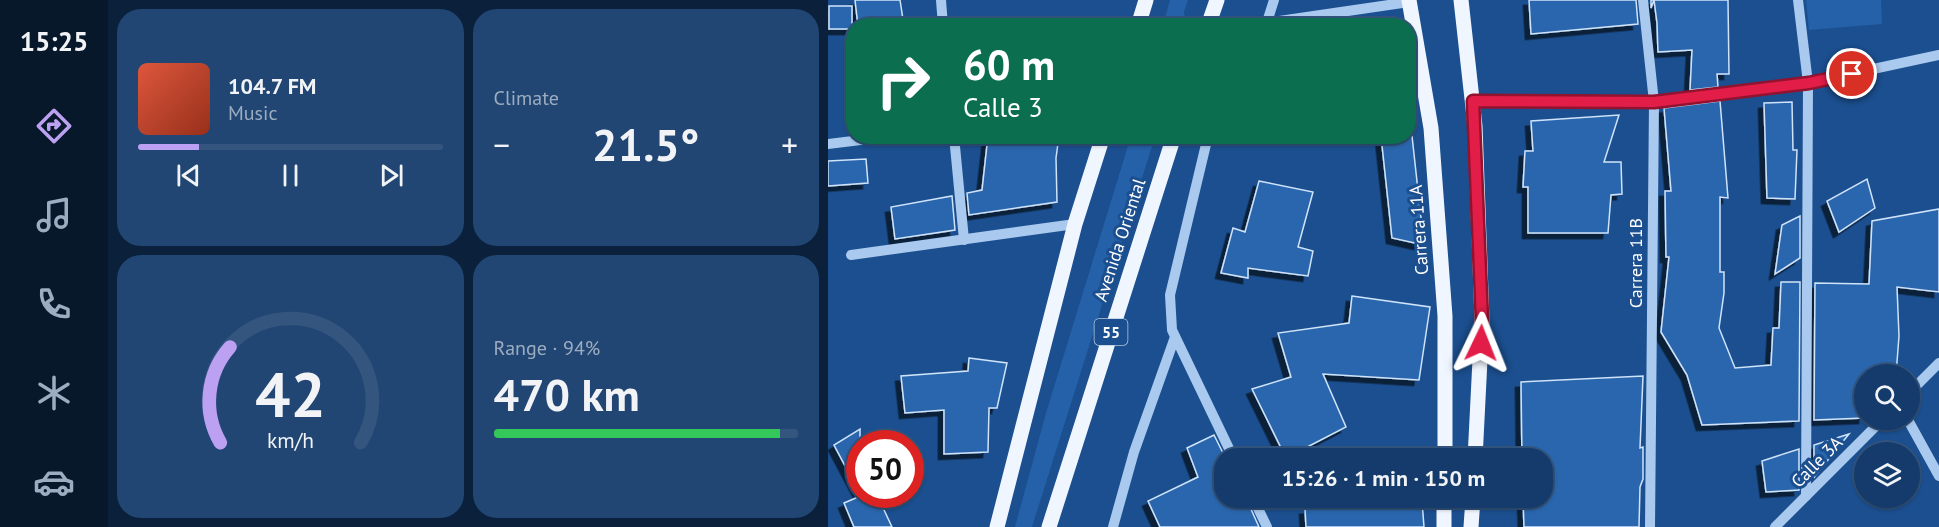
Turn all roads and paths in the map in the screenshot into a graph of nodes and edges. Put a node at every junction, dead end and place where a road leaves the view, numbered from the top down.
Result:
1 (941, 0) edge
2 (1146, 0) edge
3 (1217, 0) edge
4 (1274, 0) edge
5 (1461, 0) edge
6 (1643, 0) edge
7 (1798, 0) edge
8 (1409, 1) edge
9 (942, 18) edge
10 (1140, 18) edge
11 (1211, 18) edge
12 (1268, 18) edge
13 (1294, 18) edge
14 (1412, 18) edge
15 (1416, 41) edge
16 (1939, 55) edge
17 (1809, 83) junction
18 (1473, 101) junction
19 (1654, 102) junction
20 (846, 142) edge
21 (828, 144) edge
22 (955, 144) edge
23 (1100, 144) edge
24 (1171, 144) edge
25 (1206, 144) edge
26 (1075, 224) junction
27 (964, 240) junction
28 (851, 255) dead end
29 (1175, 337) junction
30 (1939, 363) edge
31 (1920, 382) edge
32 (1872, 430) edge
33 (1914, 430) edge
34 (1229, 448) edge
35 (1444, 448) edge
36 (1476, 448) edge
37 (1939, 476) edge
38 (1806, 496) junction
39 (1258, 508) edge
40 (1444, 508) edge
41 (1472, 508) edge
42 (997, 527) edge
43 (1049, 527) edge
44 (1113, 527) edge
45 (1267, 527) edge
46 (1444, 527) edge
47 (1471, 527) edge
48 (1650, 527) edge
49 (1775, 527) edge

1 - 9 street
2 - 10 main road
3 - 11 main road
4 - 12 street
5 - 18 main road
6 - 19 street, Carrera 11B
7 - 17 street
8 - 13 street
8 - 14 main road, Carrera 11A
15 - 35 main road, Carrera 11A
16 - 17 street
17 - 19 street
17 - 38 street
18 - 19 street
18 - 36 main road
19 - 48 street, Carrera 11B
20 - 21 street
22 - 27 street
23 - 26 main road
24 - 43 main road, Avenida Oriental / 55
25 - 29 street
26 - 27 street
26 - 42 main road
27 - 28 street
29 - 34 street
29 - 44 street
30 - 31 street
32 - 38 street, Calle 3A
33 - 37 street
38 - 49 street, Calle 3A
39 - 45 street
40 - 46 main road
41 - 47 main road

